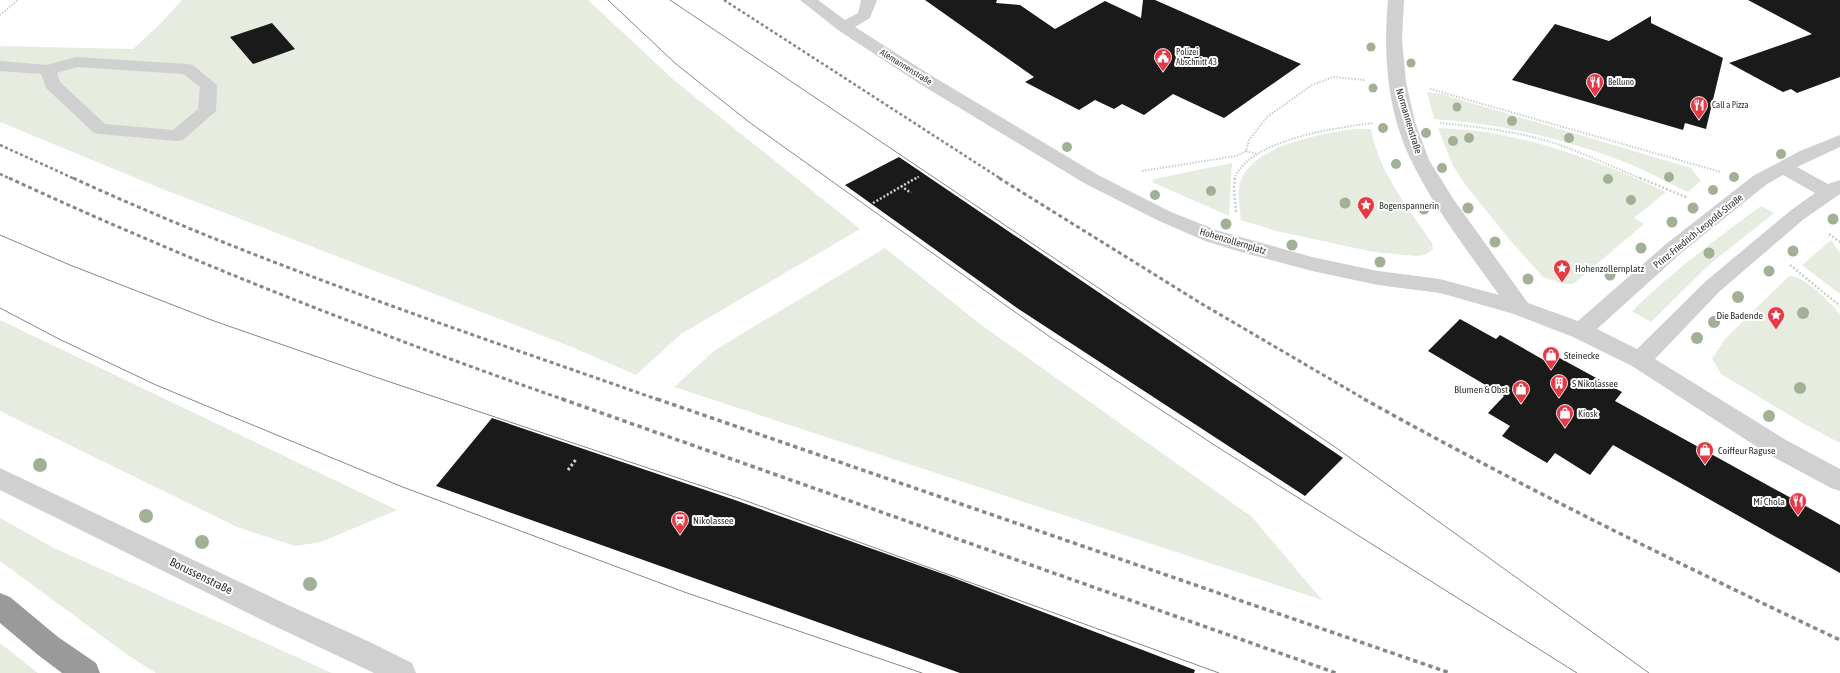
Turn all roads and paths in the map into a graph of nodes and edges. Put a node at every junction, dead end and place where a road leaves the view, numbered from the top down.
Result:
1 (18, 0) edge
2 (808, 0) edge
3 (869, 0) edge
4 (1396, 0) edge
5 (0, 15) edge
6 (844, 27) junction
7 (0, 66) edge
8 (48, 70) junction
9 (1365, 80) dead end
10 (1427, 88) dead end
11 (1373, 123) dead end
12 (1436, 123) dead end
13 (1008, 129) joint
14 (1840, 140) edge
15 (1246, 151) junction
16 (1257, 154) junction
17 (1782, 167) junction
18 (1140, 172) dead end
19 (1724, 174) dead end
20 (920, 176) dead end
21 (901, 186) junction
22 (1834, 189) edge
23 (911, 193) dead end
24 (1688, 198) dead end
25 (873, 203) dead end
26 (1237, 217) dead end
27 (1829, 234) dead end
28 (1840, 242) edge
29 (1790, 265) dead end
30 (1840, 306) edge
31 (1520, 308) junction
32 (1581, 331) junction
33 (1640, 360) junction
34 (577, 458) dead end
35 (568, 470) dead end
36 (0, 478) edge
37 (1840, 481) edge
38 (0, 606) edge
39 (86, 673) edge
40 (402, 673) edge

1 - 5 path
2 - 6 street, Alemannenstraße
3 - 6 street
4 - 31 street, Normannenstraße
6 - 13 street, Alemannenstraße
7 - 8 street
8 - 8 street
9 - 15 path
10 - 19 path
11 - 16 path
12 - 24 path
13 - 31 street, Hohenzollernplatz
14 - 17 street, Prinz-Friedrich-Leopold-Straße
15 - 16 path
15 - 18 path
16 - 26 path
17 - 22 street
17 - 32 street, Prinz-Friedrich-Leopold-Straße
20 - 21 path
21 - 23 path
21 - 25 path
22 - 33 street
27 - 28 path
29 - 30 path
31 - 32 street, Hohenzollernplatz
32 - 33 street, Hohenzollernplatz
33 - 37 street, Hohenzollernplatz
34 - 35 path
36 - 40 street, Borussenstraße
38 - 39 highway

